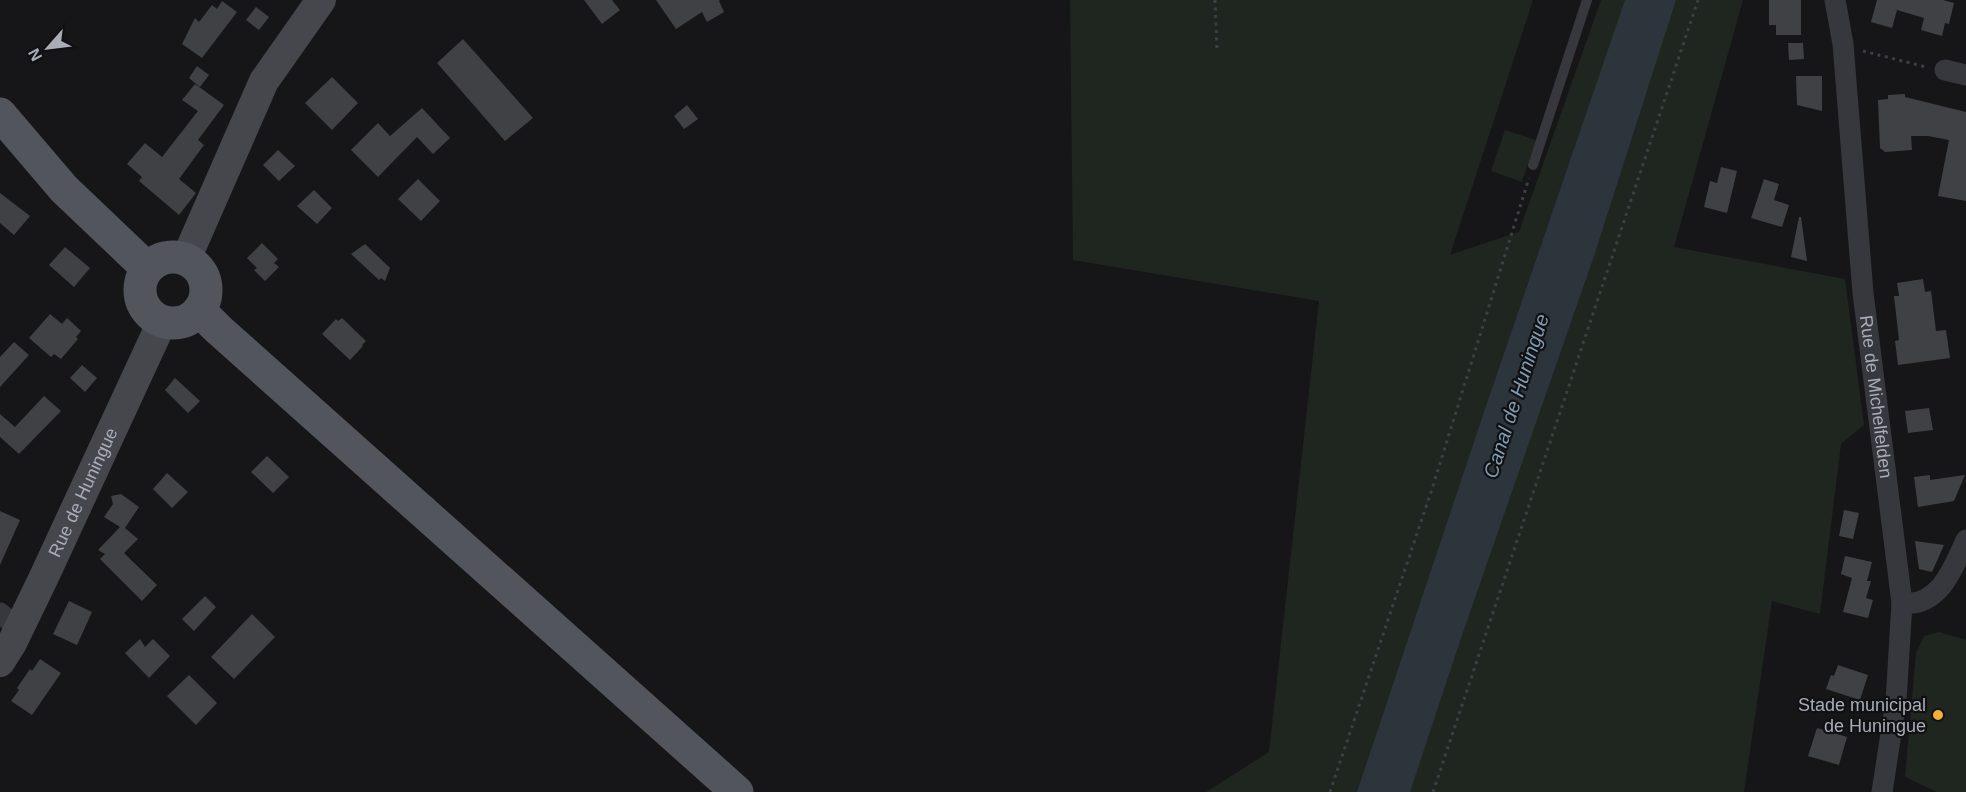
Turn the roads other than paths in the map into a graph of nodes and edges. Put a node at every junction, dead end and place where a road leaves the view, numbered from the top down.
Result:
1 (321, 0) edge
2 (1587, 0) edge
3 (1835, 0) edge
4 (1945, 70) road end
5 (1966, 75) edge
6 (0, 114) edge
7 (1533, 165) road end
8 (186, 259) junction
9 (147, 268) junction
10 (199, 310) junction
11 (162, 322) junction
12 (1966, 540) edge
13 (1902, 603) junction
14 (10, 621) edge
15 (0, 662) edge
16 (737, 792) edge
17 (1882, 792) edge

1 - 8 main road
2 - 7 lane
3 - 13 street, Rue de Michelfelden
4 - 5 street
6 - 9 main road
8 - 9 main road
8 - 10 main road
9 - 11 main road
10 - 11 main road
10 - 16 main road
11 - 14 main road, Rue de Huningue
12 - 13 street
13 - 17 street, Rue de Michelfelden
14 - 15 main road, Rue de Huningue

